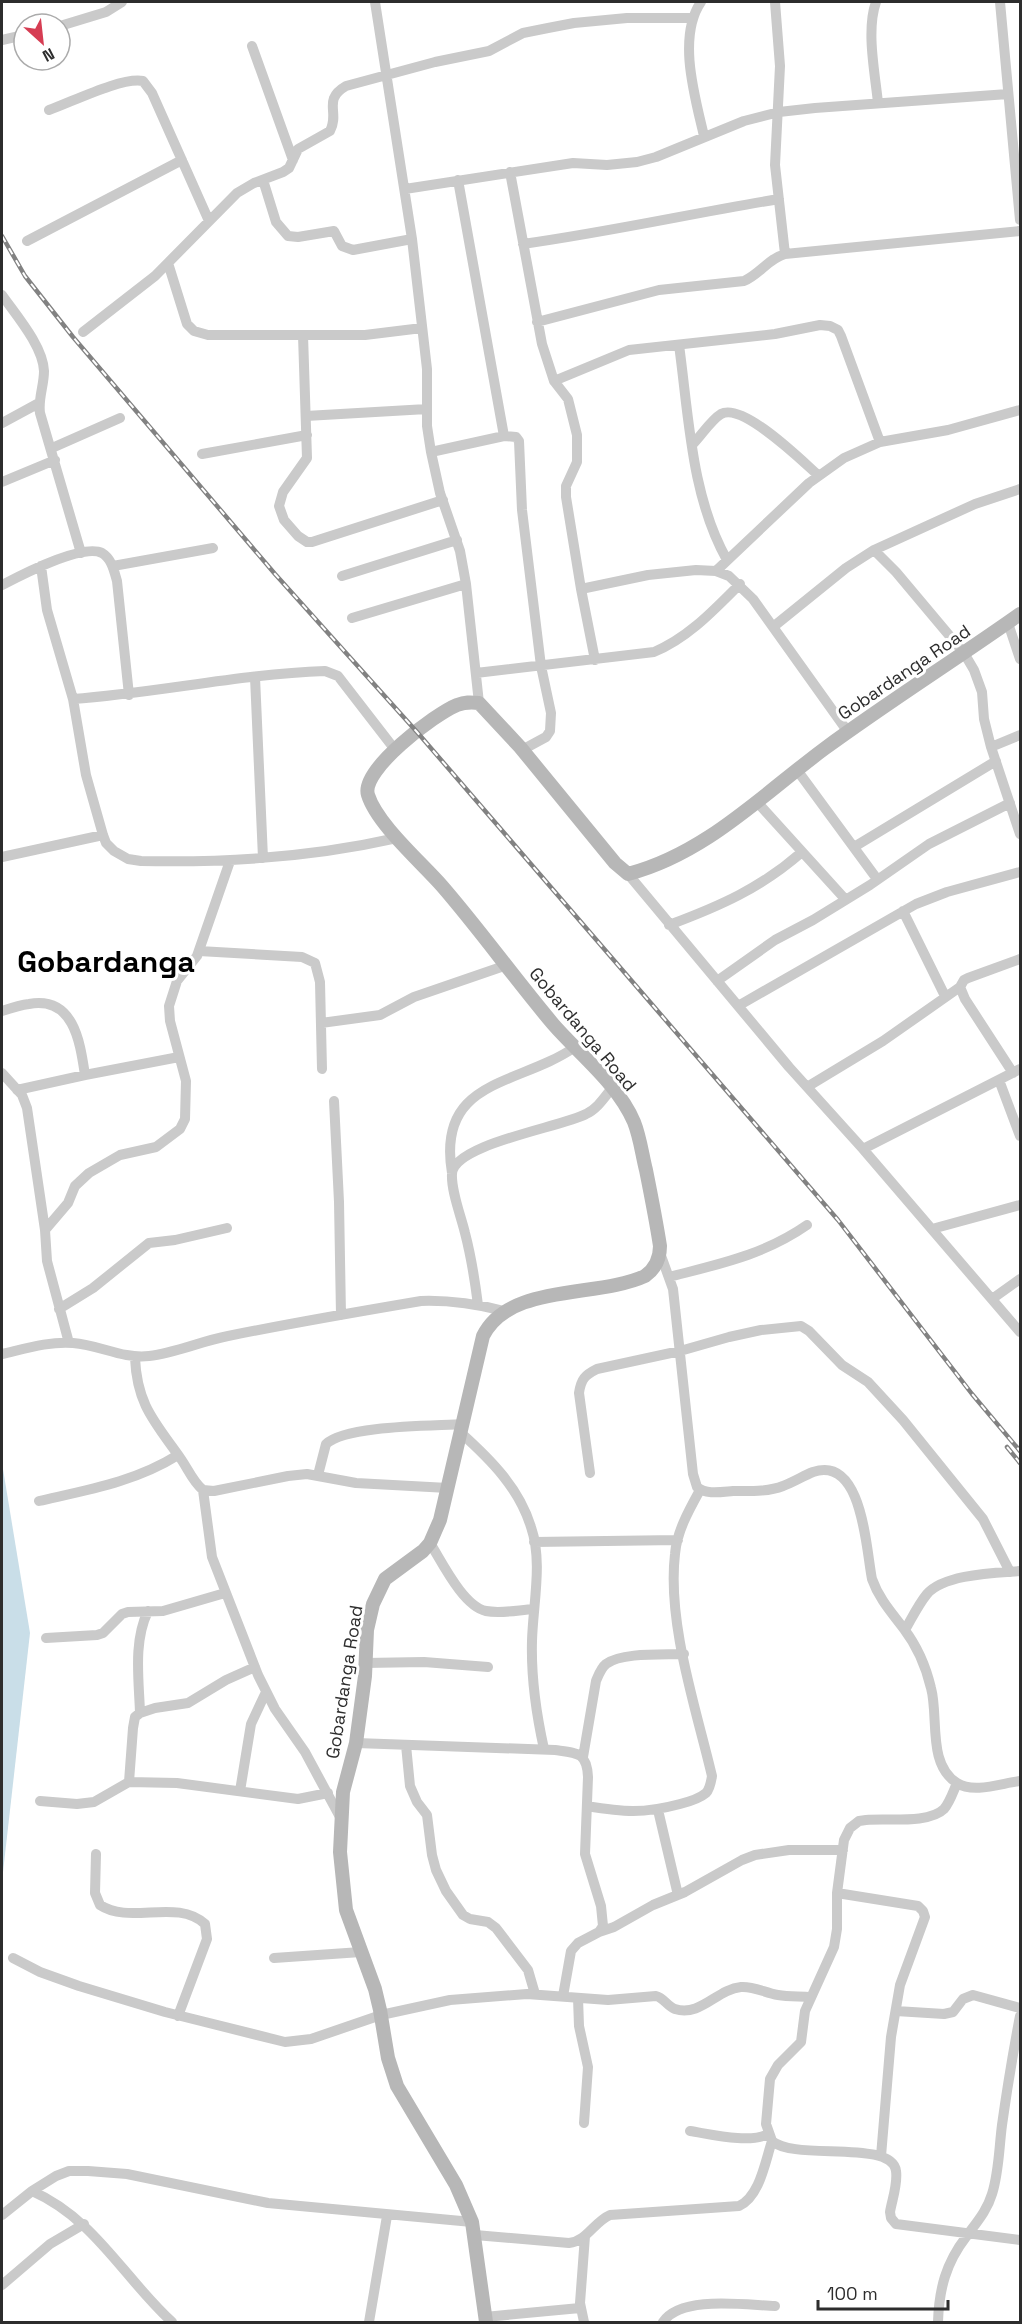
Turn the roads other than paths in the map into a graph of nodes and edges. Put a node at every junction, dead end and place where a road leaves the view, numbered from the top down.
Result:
1 (122, 2) edge
2 (375, 2) edge
3 (701, 2) edge
4 (775, 2) edge
5 (876, 2) edge
6 (1000, 2) edge
7 (692, 18) junction
8 (72, 22) edge
9 (252, 46) dead end
10 (388, 75) junction
11 (1008, 94) junction
12 (878, 102) junction
13 (49, 110) dead end
14 (779, 112) junction
15 (704, 136) junction
16 (1017, 140) edge
17 (182, 160) junction
18 (293, 160) junction
19 (510, 172) junction
20 (263, 180) junction
21 (458, 180) junction
22 (405, 189) junction
23 (779, 199) junction
24 (1020, 220) edge
25 (209, 221) junction
26 (1020, 231) edge
27 (412, 239) junction
28 (27, 241) dead end
29 (523, 244) junction
30 (785, 254) junction
31 (168, 263) junction
32 (2, 295) edge
33 (537, 322) junction
34 (423, 328) junction
35 (83, 332) dead end
36 (303, 335) junction
37 (679, 345) junction
38 (554, 381) junction
39 (39, 403) junction
40 (427, 409) junction
41 (1020, 410) edge
42 (306, 416) junction
43 (120, 418) dead end
44 (2, 423) edge
45 (307, 435) junction
46 (504, 436) junction
47 (880, 442) junction
48 (693, 445) junction
49 (52, 448) junction
50 (431, 452) junction
51 (202, 454) dead end
52 (55, 460) junction
53 (818, 475) junction
54 (2, 482) edge
55 (1020, 489) edge
56 (443, 500) junction
57 (457, 540) junction
58 (213, 548) dead end
59 (874, 550) junction
60 (81, 552) junction
61 (728, 560) junction
62 (41, 566) junction
63 (113, 566) junction
64 (716, 571) junction
65 (342, 576) dead end
66 (466, 584) junction
67 (740, 584) junction
68 (2, 585) edge
69 (581, 589) junction
70 (1020, 614) edge
71 (352, 618) dead end
72 (1008, 623) junction
73 (773, 627) junction
74 (964, 653) junction
75 (1020, 659) edge
76 (595, 660) junction
77 (542, 666) junction
78 (476, 673) junction
79 (255, 677) junction
80 (129, 695) junction
81 (73, 699) junction
82 (479, 704) junction
83 (848, 732) junction
84 (1020, 735) edge
85 (991, 747) junction
86 (522, 750) junction
87 (396, 751) junction
88 (996, 761) junction
89 (797, 770) junction
90 (757, 802) junction
91 (1010, 803) junction
92 (1020, 834) edge
93 (103, 835) junction
94 (397, 838) junction
95 (854, 847) junction
96 (802, 852) junction
97 (2, 857) edge
98 (263, 858) junction
99 (230, 861) junction
100 (1020, 872) edge
101 (628, 874) junction
102 (877, 879) junction
103 (845, 900) junction
104 (903, 912) junction
105 (669, 925) junction
106 (199, 951) junction
107 (1020, 959) edge
108 (507, 965) junction
109 (717, 981) junction
110 (960, 987) junction
111 (945, 996) junction
112 (738, 1006) junction
113 (2, 1011) edge
114 (321, 1023) junction
115 (575, 1047) junction
116 (179, 1058) junction
117 (322, 1069) dead end
118 (1017, 1071) edge
119 (2, 1073) edge
120 (85, 1075) junction
121 (999, 1080) junction
122 (612, 1088) junction
123 (807, 1088) junction
124 (17, 1090) junction
125 (334, 1101) dead end
126 (1020, 1136) edge
127 (863, 1149) junction
128 (452, 1173) junction
129 (1020, 1205) edge
130 (807, 1225) dead end
131 (227, 1228) dead end
132 (932, 1229) junction
133 (45, 1230) junction
134 (660, 1253) junction
135 (669, 1277) junction
136 (1020, 1279) edge
137 (992, 1299) junction
138 (478, 1305) junction
139 (59, 1309) junction
140 (504, 1311) junction
141 (341, 1315) junction
142 (1020, 1332) edge
143 (69, 1343) junction
144 (680, 1351) junction
145 (2, 1354) edge
146 (135, 1358) junction
147 (462, 1429) junction
148 (178, 1455) junction
149 (590, 1473) dead end
150 (318, 1475) junction
151 (448, 1488) junction
152 (203, 1490) junction
153 (700, 1490) junction
154 (39, 1501) dead end
155 (678, 1540) junction
156 (534, 1542) junction
157 (430, 1543) junction
158 (1015, 1571) edge
159 (225, 1593) junction
160 (534, 1609) junction
161 (148, 1611) junction
162 (905, 1630) junction
163 (46, 1638) dead end
164 (684, 1654) junction
165 (365, 1663) junction
166 (255, 1666) junction
167 (488, 1667) dead end
168 (266, 1692) junction
169 (140, 1713) junction
170 (356, 1743) junction
171 (406, 1745) junction
172 (544, 1749) junction
173 (583, 1757) junction
174 (1020, 1781) edge
175 (129, 1782) junction
176 (957, 1783) junction
177 (240, 1791) junction
178 (328, 1793) junction
179 (40, 1801) dead end
180 (587, 1806) junction
181 (658, 1810) junction
182 (340, 1817) junction
183 (843, 1850) junction
184 (96, 1854) dead end
185 (837, 1893) junction
186 (678, 1895) junction
187 (599, 1932) junction
188 (361, 1952) junction
189 (13, 1958) dead end
190 (274, 1958) dead end
191 (535, 1994) junction
192 (563, 1996) junction
193 (811, 1997) junction
194 (578, 1998) junction
195 (1020, 2008) edge
196 (896, 2011) junction
197 (381, 2015) junction
198 (178, 2016) junction
199 (1020, 2016) edge
200 (1015, 2069) edge
201 (584, 2123) dead end
202 (690, 2132) dead end
203 (770, 2138) junction
204 (881, 2156) junction
205 (32, 2191) junction
206 (2, 2215) edge
207 (387, 2216) junction
208 (84, 2224) junction
209 (474, 2229) junction
210 (967, 2235) junction
211 (585, 2236) junction
212 (1020, 2240) edge
213 (2, 2285) edge
214 (775, 2306) dead end
215 (580, 2308) junction
216 (485, 2320) edge
217 (172, 2322) edge
218 (369, 2322) edge
219 (584, 2322) edge
220 (663, 2322) edge
221 (938, 2322) edge

1 - 8 street
2 - 10 street
3 - 7 street
4 - 14 street
5 - 12 street
6 - 11 street
7 - 10 street
7 - 15 street
9 - 18 street
10 - 18 street
10 - 22 street
11 - 12 street
11 - 16 street
12 - 14 street
13 - 17 street
14 - 15 street
14 - 23 street
15 - 19 street
16 - 24 street
17 - 25 street
17 - 28 street
18 - 20 street
19 - 21 street
19 - 29 street
20 - 25 street
20 - 27 street
21 - 22 street
21 - 46 street
22 - 27 street
23 - 29 street
23 - 30 street
25 - 31 street
26 - 30 street
27 - 34 street
29 - 33 street
30 - 33 street
31 - 35 street
31 - 36 street
32 - 39 street
33 - 38 street
34 - 36 street
34 - 40 street
36 - 42 street
37 - 38 street
37 - 47 street
37 - 48 street
38 - 69 street
39 - 44 street
39 - 49 street
40 - 42 street
40 - 50 street
41 - 47 street
42 - 45 street
43 - 49 street
45 - 51 street
45 - 56 street
46 - 50 street
46 - 77 street
47 - 53 street
48 - 53 street
48 - 61 street
49 - 52 street
50 - 56 street
52 - 54 street
52 - 60 street
53 - 61 street
55 - 59 street
56 - 57 street
57 - 65 street
57 - 66 street
58 - 63 street
59 - 73 street
59 - 74 street
60 - 62 street
60 - 63 street
61 - 64 street
62 - 68 street
62 - 81 street
63 - 80 street
64 - 67 street
64 - 69 street
66 - 71 street
66 - 78 street
67 - 73 street
67 - 76 street
69 - 76 street
70 - 72 main road, Gobardanga Road
72 - 74 main road, Gobardanga Road
72 - 75 street
73 - 83 street
74 - 83 main road, Gobardanga Road
74 - 85 street
76 - 77 street
77 - 78 street
77 - 86 street
78 - 82 street
79 - 80 street
79 - 87 street
79 - 98 street
80 - 81 street
81 - 93 street
82 - 86 main road
82 - 87 main road, Gobardanga Road
83 - 89 main road, Gobardanga Road
84 - 85 street
85 - 88 street
86 - 101 main road
87 - 94 main road, Gobardanga Road
88 - 91 street
88 - 95 street
89 - 90 main road, Gobardanga Road
89 - 95 street
90 - 96 street
90 - 101 main road, Gobardanga Road
91 - 92 street
91 - 102 street
93 - 97 street
93 - 99 street
94 - 98 street
94 - 108 main road, Gobardanga Road
95 - 102 street
96 - 103 street
96 - 105 street
98 - 99 street
99 - 106 street
100 - 104 street
101 - 105 street
102 - 103 street
103 - 109 street
104 - 111 street
104 - 112 street
105 - 109 street
106 - 114 street
106 - 116 street
107 - 110 street
108 - 114 street
108 - 115 main road, Gobardanga Road
109 - 112 street
110 - 111 street
110 - 118 street
111 - 123 street
112 - 123 street
113 - 120 street
114 - 117 street
115 - 122 main road, Gobardanga Road
115 - 128 street
116 - 120 street
116 - 133 street
118 - 121 street
119 - 124 street
120 - 124 street
121 - 126 street
121 - 127 street
122 - 128 street
122 - 134 main road, Gobardanga Road
123 - 127 street
124 - 133 street
125 - 141 street
127 - 132 street
128 - 138 street
129 - 132 street
130 - 135 street
131 - 139 street
132 - 137 street
133 - 139 street
134 - 135 street
134 - 140 main road
135 - 144 street
136 - 137 street
137 - 142 street
138 - 140 street
138 - 141 street
139 - 143 street
140 - 147 main road, Gobardanga Road
141 - 146 street
143 - 145 street
143 - 146 street
144 - 149 street
144 - 153 street
144 - 158 street
146 - 148 street
147 - 150 street
147 - 151 main road, Gobardanga Road
147 - 156 street
148 - 152 street
148 - 154 street
150 - 151 street
150 - 152 street
151 - 157 main road, Gobardanga Road
152 - 159 street
153 - 155 street
153 - 162 street
155 - 156 street
155 - 164 street
156 - 160 street
157 - 160 street
157 - 165 main road, Gobardanga Road
158 - 162 street
159 - 161 street
159 - 166 street
160 - 172 street
161 - 163 street
161 - 169 street
162 - 176 street
164 - 173 street
164 - 181 street
165 - 167 street
165 - 170 main road, Gobardanga Road
166 - 168 street
166 - 169 street
168 - 177 street
168 - 178 street
169 - 175 street
170 - 171 street
170 - 182 main road, Gobardanga Road
171 - 172 street
171 - 191 street
172 - 173 street
173 - 180 street
174 - 176 street
175 - 177 street
175 - 179 street
176 - 183 street
177 - 178 street
178 - 182 street
180 - 181 street
180 - 187 street
181 - 186 street
182 - 188 main road, Gobardanga Road
183 - 185 street
183 - 186 street
184 - 198 street
185 - 193 street
185 - 196 street
186 - 187 street
187 - 192 street
188 - 190 street
188 - 197 main road, Gobardanga Road
189 - 198 street
191 - 192 street
191 - 197 street
192 - 194 street
193 - 194 street
193 - 203 street
194 - 201 street
195 - 196 street
196 - 204 street
197 - 198 street
197 - 209 main road, Gobardanga Road
199 - 200 street
200 - 210 street
202 - 203 street
203 - 204 street
203 - 211 street
204 - 210 street
205 - 206 street
205 - 207 street
205 - 208 street
207 - 209 street
207 - 218 street
208 - 213 street
208 - 217 street
209 - 211 street
209 - 216 main road, Gobardanga Road
210 - 212 street
210 - 221 street
211 - 215 street
214 - 220 street
215 - 216 street
215 - 219 street

